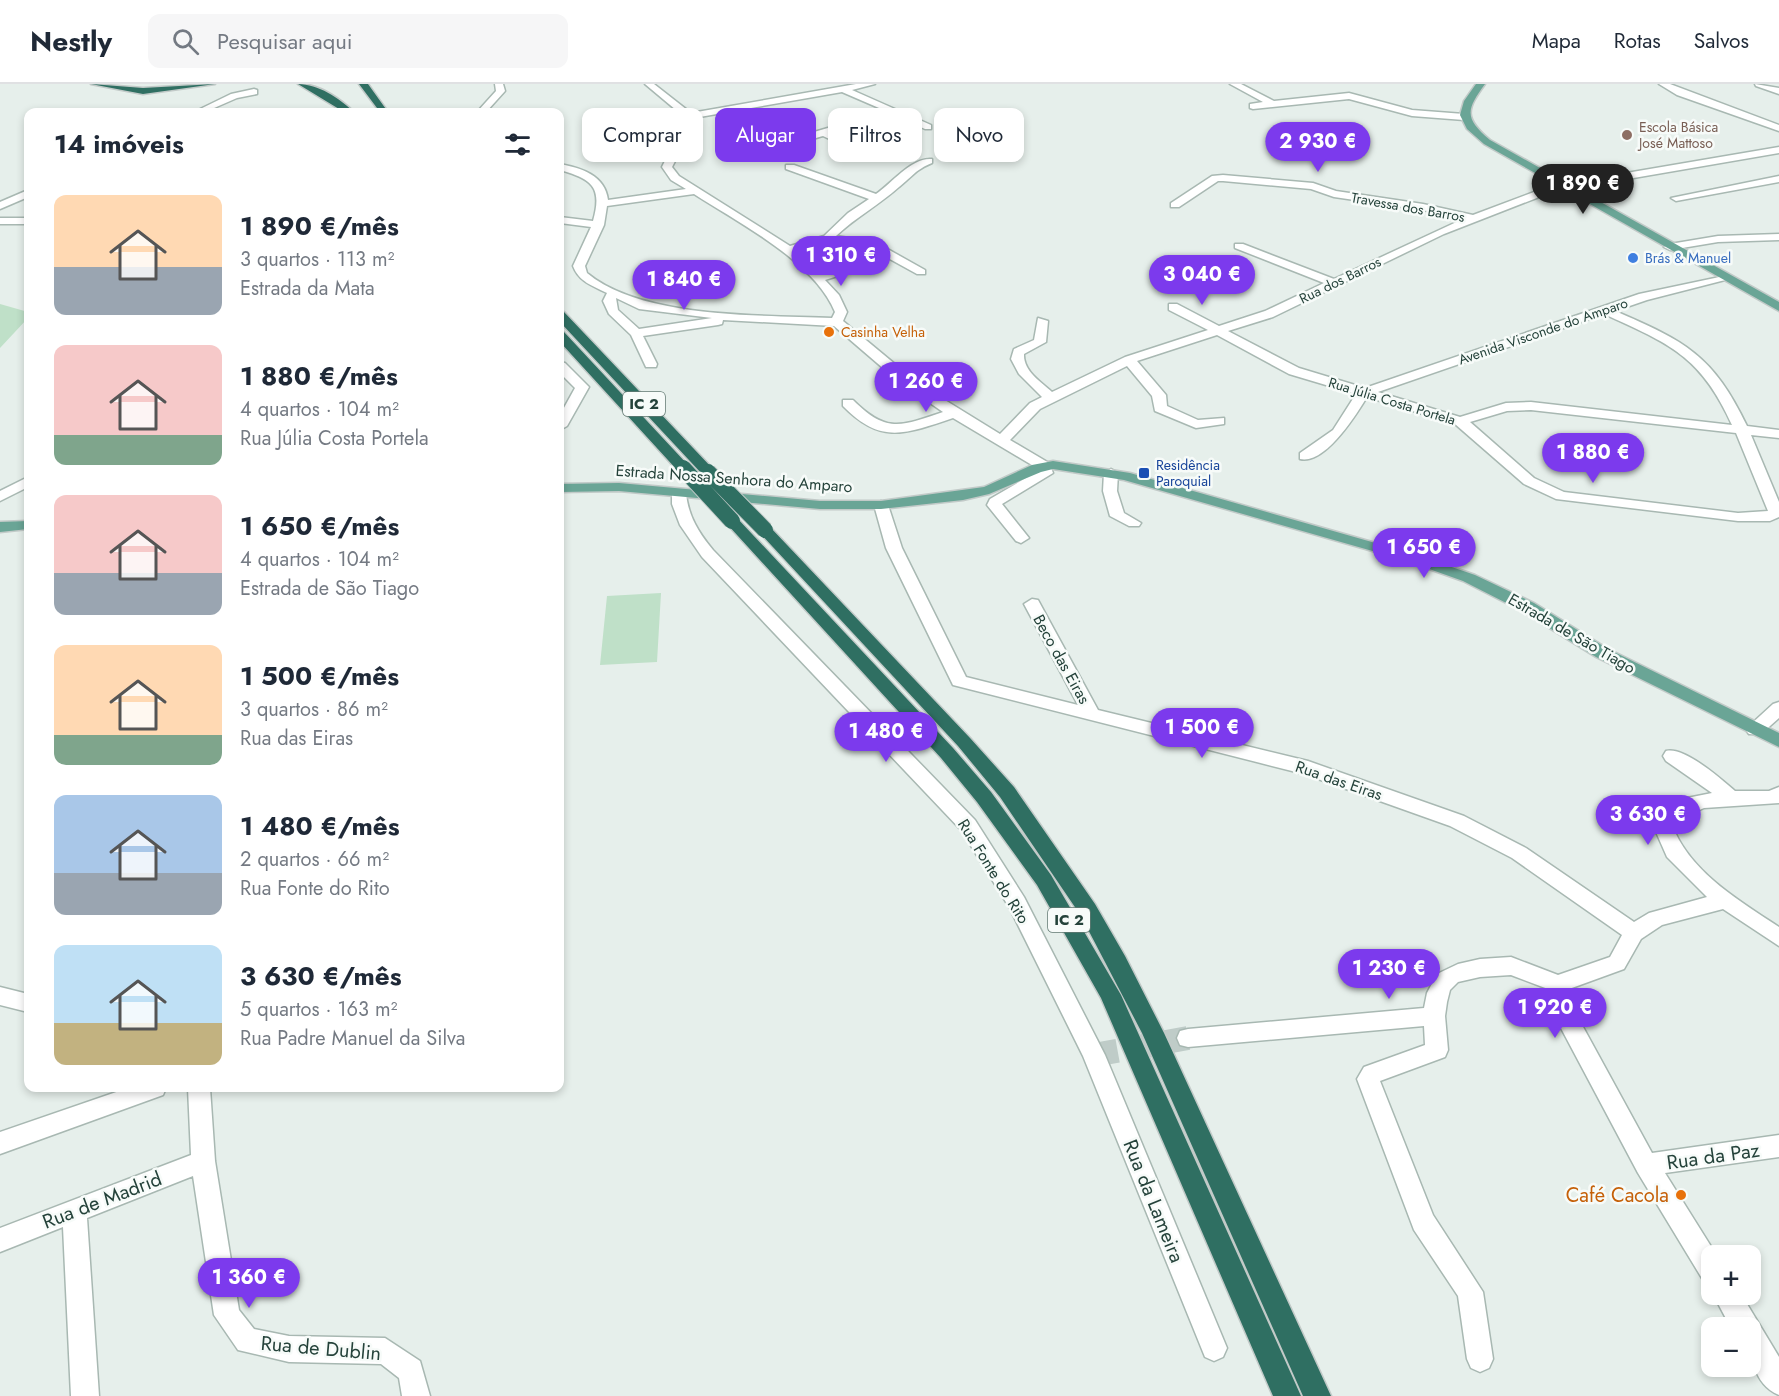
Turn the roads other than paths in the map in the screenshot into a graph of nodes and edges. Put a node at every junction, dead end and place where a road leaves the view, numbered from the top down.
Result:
1 (94, 84) edge
2 (130, 84) edge
3 (172, 84) edge
4 (211, 84) edge
5 (302, 84) edge
6 (312, 84) edge
7 (324, 84) edge
8 (363, 84) edge
9 (499, 84) edge
10 (649, 84) edge
11 (871, 84) edge
12 (1234, 84) edge
13 (1481, 84) edge
14 (1663, 84) edge
15 (1759, 84) edge
16 (843, 89) junction
17 (1779, 91) edge
18 (254, 92) dead end
19 (1273, 104) junction
20 (1253, 106) dead end
21 (208, 108) edge
22 (343, 108) edge
23 (354, 108) edge
24 (354, 108) edge
25 (381, 108) edge
26 (486, 108) edge
27 (678, 108) edge
28 (885, 108) edge
29 (703, 113) edge
30 (1464, 117) junction
31 (922, 124) edge
32 (928, 127) dead end
33 (1779, 128) edge
34 (828, 131) edge
35 (823, 132) junction
36 (816, 134) edge
37 (828, 134) edge
38 (1779, 150) edge
39 (1750, 155) junction
40 (929, 161) dead end
41 (669, 162) edge
42 (1769, 163) dead end
43 (790, 167) dead end
44 (564, 168) edge
45 (1779, 180) edge
46 (1561, 186) junction
47 (694, 191) junction
48 (24, 195) edge
49 (877, 198) junction
50 (1676, 198) dead end
51 (24, 203) edge
52 (602, 204) junction
53 (2, 205) edge
54 (1175, 205) dead end
55 (1472, 218) junction
56 (0, 221) edge
57 (24, 221) edge
58 (564, 221) edge
59 (599, 225) junction
60 (1779, 237) edge
61 (828, 238) junction
62 (1239, 246) dead end
63 (1670, 247) junction
64 (789, 249) junction
65 (856, 267) dead end
66 (921, 272) dead end
67 (1725, 278) junction
68 (817, 279) junction
69 (1335, 283) junction
70 (613, 293) junction
71 (711, 302) dead end
72 (1173, 307) dead end
73 (1779, 307) edge
74 (1604, 310) junction
75 (702, 314) junction
76 (737, 318) junction
77 (564, 319) edge
78 (1042, 321) dead end
79 (837, 322) junction
80 (1215, 331) junction
81 (636, 333) junction
82 (564, 338) edge
83 (1129, 360) junction
84 (651, 364) dead end
85 (564, 370) edge
86 (1363, 393) junction
87 (1051, 398) junction
88 (848, 403) dead end
89 (956, 412) junction
90 (564, 419) edge
91 (1219, 421) dead end
92 (1461, 421) junction
93 (1741, 432) junction
94 (1779, 434) edge
95 (1003, 439) junction
96 (1305, 456) dead end
97 (1044, 466) junction
98 (1111, 473) junction
99 (24, 483) edge
100 (564, 488) edge
101 (679, 493) junction
102 (0, 497) edge
103 (881, 505) junction
104 (1134, 523) dead end
105 (24, 525) edge
106 (0, 527) edge
107 (1021, 538) dead end
108 (1032, 604) dead end
109 (1779, 708) edge
110 (1092, 714) junction
111 (1755, 730) junction
112 (1779, 741) edge
113 (1672, 756) dead end
114 (1779, 794) edge
115 (1731, 799) junction
116 (1638, 804) dead end
117 (1666, 822) junction
118 (1724, 901) junction
119 (1634, 933) junction
120 (1779, 938) edge
121 (1557, 984) junction
122 (0, 996) edge
123 (24, 1002) edge
124 (1434, 1016) junction
125 (1188, 1038) tunnel mouth
126 (1094, 1055) joint
127 (144, 1092) edge
128 (199, 1092) edge
129 (0, 1143) edge
130 (1779, 1146) edge
131 (203, 1161) junction
132 (1646, 1165) junction
133 (74, 1211) junction
134 (0, 1240) edge
135 (1701, 1253) edge
136 (1214, 1348) dead end
137 (1761, 1353) edge
138 (1480, 1359) dead end
139 (1779, 1382) edge
140 (85, 1396) edge
141 (416, 1396) edge
142 (1287, 1396) edge
143 (1317, 1396) edge

1 - 4 highway
2 - 3 highway
5 - 22 highway
6 - 23 highway
7 - 24 highway
8 - 25 highway
9 - 26 street
10 - 27 street
11 - 16 street
12 - 19 street
13 - 30 main road
14 - 33 street
15 - 17 street
16 - 28 street
16 - 29 street
18 - 21 street
19 - 20 street
19 - 30 street
30 - 46 main road
31 - 32 street
34 - 35 street
35 - 36 street
35 - 37 street
38 - 39 street, Rua dos Barros
39 - 42 street
39 - 46 street, Rua dos Barros
40 - 49 street
41 - 47 street
43 - 49 street
44 - 52 street
45 - 50 street
46 - 55 street, Rua dos Barros
46 - 63 main road
47 - 52 street
47 - 64 street
48 - 53 street
49 - 61 street
51 - 53 street
52 - 59 street
54 - 55 street, Travessa dos Barros
55 - 69 street, Rua dos Barros
56 - 57 street
58 - 59 street
59 - 70 street
60 - 63 street
61 - 64 street
61 - 66 street
62 - 69 street
63 - 67 main road
64 - 68 street
65 - 68 street
67 - 73 main road
67 - 74 street, Avenida Visconde do Amparo
68 - 79 street
69 - 80 street, Rua dos Barros
70 - 75 street
70 - 81 street
71 - 75 street
72 - 80 street, Rua Júlia Costa Portela
74 - 86 street, Avenida Visconde do Amparo
74 - 93 street, Rua Júlia Costa Portela
75 - 76 street
76 - 79 street
76 - 81 street
77 - 143 highway, IC 2, bridge
78 - 87 street
79 - 89 street
80 - 83 street, Rua dos Barros
80 - 86 street, Rua Júlia Costa Portela
81 - 84 street
82 - 142 highway, IC 2, bridge
83 - 87 street, Rua dos Barros
83 - 91 street
85 - 90 street
86 - 92 street, Rua Júlia Costa Portela
86 - 96 street
87 - 95 street, Rua dos Barros
88 - 89 street
89 - 95 street
92 - 93 street
92 - 93 street, Rua Júlia Costa Portela
93 - 94 street
95 - 97 street
97 - 98 main road, Estrada de São Tiago
97 - 103 main road, Estrada Nossa Senhora do Amparo
97 - 107 street
98 - 104 street
98 - 111 main road, Estrada de São Tiago
99 - 102 street
100 - 101 main road, Estrada Nossa Senhora do Amparo
101 - 103 main road, Estrada Nossa Senhora do Amparo
101 - 126 street, Rua Fonte do Rito
103 - 110 street, Rua das Eiras
105 - 106 main road
108 - 110 street, Beco das Eiras
109 - 111 street
110 - 119 street, Rua das Eiras
111 - 112 main road, Estrada de São Tiago
113 - 115 street
114 - 115 street
115 - 117 street
116 - 117 street
117 - 118 street
118 - 119 street
118 - 120 street
119 - 121 street
121 - 124 street
121 - 132 street
122 - 123 street
124 - 125 street
124 - 138 street
126 - 136 street, Rua da Lameira
127 - 129 street
128 - 131 street, Rua de Dublin
130 - 132 street, Rua da Paz
131 - 133 street, Rua de Madrid
131 - 141 street, Rua de Dublin
132 - 135 street
133 - 134 street, Rua de Madrid
133 - 140 street
137 - 139 street

